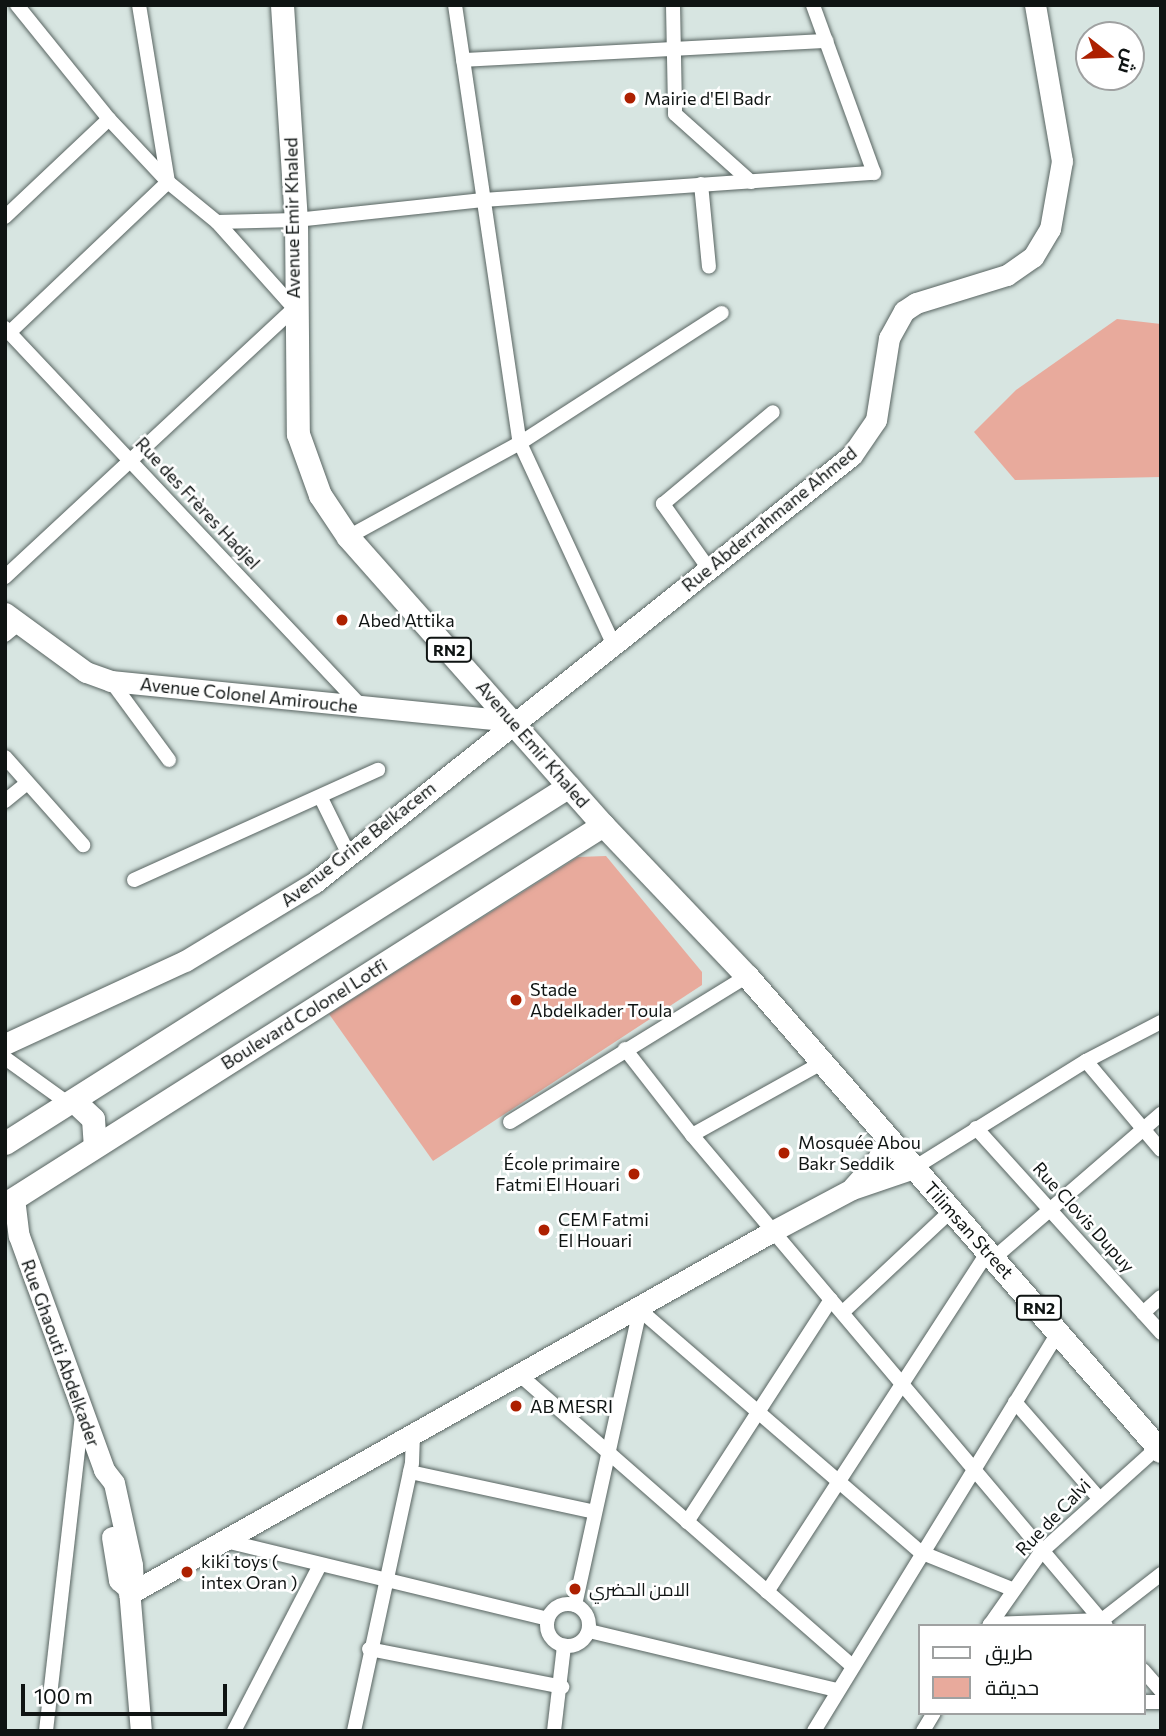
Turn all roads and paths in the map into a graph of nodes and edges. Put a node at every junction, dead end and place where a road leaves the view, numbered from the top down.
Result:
1 (17, 5) edge
2 (139, 5) edge
3 (282, 5) edge
4 (455, 5) edge
5 (673, 5) edge
6 (813, 5) edge
7 (1035, 5) edge
8 (827, 41) junction
9 (673, 48) junction
10 (463, 60) junction
11 (109, 119) junction
12 (168, 182) junction
13 (751, 182) junction
14 (701, 184) junction
15 (483, 200) junction
16 (5, 217) edge
17 (296, 220) junction
18 (217, 222) junction
19 (709, 267) dead end
20 (294, 308) junction
21 (722, 313) dead end
22 (7, 330) edge
23 (773, 412) dead end
24 (520, 443) junction
25 (131, 459) junction
26 (348, 537) junction
27 (709, 569) junction
28 (5, 577) edge
29 (10, 624) edge
30 (613, 643) junction
31 (111, 681) junction
32 (360, 706) junction
33 (513, 721) junction
34 (5, 757) edge
35 (169, 760) dead end
36 (378, 770) dead end
37 (27, 783) junction
38 (569, 786) junction
39 (321, 798) junction
40 (5, 801) edge
41 (603, 825) junction
42 (83, 845) dead end
43 (349, 855) junction
44 (134, 880) dead end
45 (747, 976) junction
46 (1161, 1022) edge
47 (5, 1044) edge
48 (625, 1049) junction
49 (5, 1058) edge
50 (1086, 1061) junction
51 (823, 1062) junction
52 (97, 1086) junction
53 (71, 1102) junction
54 (1161, 1114) edge
55 (510, 1122) dead end
56 (122, 1128) junction
57 (976, 1128) junction
58 (1143, 1130) junction
59 (692, 1135) junction
60 (888, 1138) junction
61 (5, 1143) edge
62 (95, 1145) junction
63 (1161, 1150) edge
64 (914, 1168) junction
65 (852, 1189) junction
66 (8, 1206) edge
67 (1053, 1209) junction
68 (952, 1210) junction
69 (773, 1231) junction
70 (991, 1255) junction
71 (1161, 1297) edge
72 (831, 1299) junction
73 (640, 1310) junction
74 (843, 1312) junction
75 (1143, 1313) junction
76 (1059, 1331) junction
77 (1161, 1334) edge
78 (521, 1376) junction
79 (900, 1383) junction
80 (1015, 1402) junction
81 (83, 1411) junction
82 (760, 1413) junction
83 (413, 1435) junction
84 (1157, 1440) edge
85 (608, 1450) junction
86 (975, 1470) junction
87 (410, 1472) junction
88 (838, 1485) junction
89 (1098, 1497) junction
90 (594, 1512) junction
91 (687, 1522) junction
92 (226, 1541) junction
93 (920, 1552) junction
94 (1041, 1552) junction
95 (319, 1567) junction
96 (1161, 1574) edge
97 (384, 1581) junction
98 (1014, 1590) junction
99 (129, 1591) junction
100 (767, 1592) junction
101 (575, 1605) junction
102 (548, 1619) junction
103 (1104, 1623) edge
104 (991, 1624) edge
105 (1047, 1624) edge
106 (589, 1631) junction
107 (564, 1646) junction
108 (369, 1649) junction
109 (853, 1667) junction
110 (1145, 1672) edge
111 (562, 1687) junction
112 (837, 1690) junction
113 (1161, 1690) edge
114 (933, 1715) edge
115 (46, 1731) edge
116 (141, 1731) edge
117 (234, 1731) edge
118 (354, 1731) edge
119 (554, 1731) edge
120 (814, 1731) edge
121 (923, 1731) edge

1 - 11 street
2 - 12 street
3 - 17 main road, Avenue Emir Khaled / RN2
4 - 10 street
5 - 9 street
6 - 8 street
7 - 27 main road, Rue Abderrahmane Ahmed
8 - 9 street
8 - 13 street
9 - 10 street
9 - 13 street
10 - 15 street
11 - 12 street
11 - 16 street
12 - 18 street
12 - 22 street
13 - 14 street
14 - 15 street
14 - 19 street
15 - 17 street
15 - 24 street
17 - 18 street
17 - 20 main road, Avenue Emir Khaled / RN2
18 - 20 street
20 - 25 street
20 - 26 main road, Avenue Emir Khaled / RN2
21 - 24 street
22 - 25 street, Rue des Frères Hadjel
23 - 27 street
24 - 26 street
24 - 30 street
25 - 28 street
25 - 32 street, Rue des Frères Hadjel
26 - 33 main road, Avenue Emir Khaled / RN2
27 - 30 main road, Rue Abderrahmane Ahmed
29 - 31 main road, Avenue Colonel Amirouche
30 - 33 main road, Rue Abderrahmane Ahmed
31 - 32 main road, Avenue Colonel Amirouche
31 - 35 street
32 - 33 main road, Avenue Colonel Amirouche
33 - 38 main road, Avenue Emir Khaled / RN2
33 - 43 main road, Avenue Grine Belkacem
34 - 37 street
36 - 39 street
37 - 40 street
37 - 42 street
38 - 41 main road, Avenue Emir Khaled / RN2
38 - 52 main road
39 - 43 street
39 - 44 street
41 - 45 main road, Avenue Emir Khaled / RN2
41 - 56 main road, Boulevard Colonel Lotfi
43 - 47 main road, Avenue Grine Belkacem
45 - 48 street
45 - 51 main road, Avenue Emir Khaled / RN2
46 - 50 street
48 - 55 street
48 - 59 street
49 - 53 street
50 - 57 street
50 - 58 street
51 - 59 street
51 - 60 main road, Avenue Emir Khaled / RN2
52 - 53 main road
52 - 56 main road
53 - 61 main road
53 - 62 main road
54 - 58 street
56 - 62 main road, Boulevard Colonel Lotfi
57 - 64 street
57 - 67 street, Rue Clovis Dupuy
58 - 63 street
58 - 67 street
59 - 69 street
60 - 64 main road, Avenue Emir Khaled / RN2
60 - 65 main road
62 - 66 main road, Boulevard Colonel Lotfi
64 - 65 main road
64 - 68 main road, Tilimsan Street / RN2
65 - 69 main road
66 - 81 main road, Rue Ghaouti Abdelkader
67 - 70 street
67 - 75 street, Rue Clovis Dupuy
68 - 70 main road, Tilimsan Street / RN2
68 - 74 street
69 - 72 street
69 - 73 main road
70 - 76 main road, Tilimsan Street / RN2
70 - 79 street
71 - 75 street
72 - 74 street
72 - 82 street
73 - 78 main road
73 - 82 street
73 - 85 street
74 - 79 street
75 - 77 street, Rue Clovis Dupuy
76 - 80 street
76 - 84 main road, Tilimsan Street / RN2
78 - 83 main road
78 - 85 street
79 - 86 street
79 - 88 street
80 - 86 street
80 - 89 street
81 - 99 main road, Rue Ghaouti Abdelkader
81 - 115 street
82 - 88 street
82 - 91 street
83 - 87 street
83 - 92 main road
84 - 89 street, Rue de Calvi
85 - 90 street
85 - 91 street
86 - 93 street
86 - 94 street
87 - 90 street
87 - 97 street
88 - 93 street
88 - 100 street
89 - 94 street, Rue de Calvi
90 - 101 street
91 - 100 street
92 - 95 street
92 - 99 main road
93 - 98 street
93 - 109 street
94 - 98 street, Rue de Calvi
94 - 103 street
95 - 97 street
95 - 117 street
96 - 103 street
97 - 102 street
97 - 108 street
98 - 104 street, Rue de Calvi
99 - 116 main road, Rue Ghaouti Abdelkader
100 - 109 street
101 - 102 street
101 - 106 street
102 - 107 street
103 - 105 street
106 - 107 street
106 - 112 street
107 - 111 street
108 - 111 street
108 - 118 street
109 - 112 street
110 - 113 street
111 - 119 street
112 - 120 street
114 - 121 street

